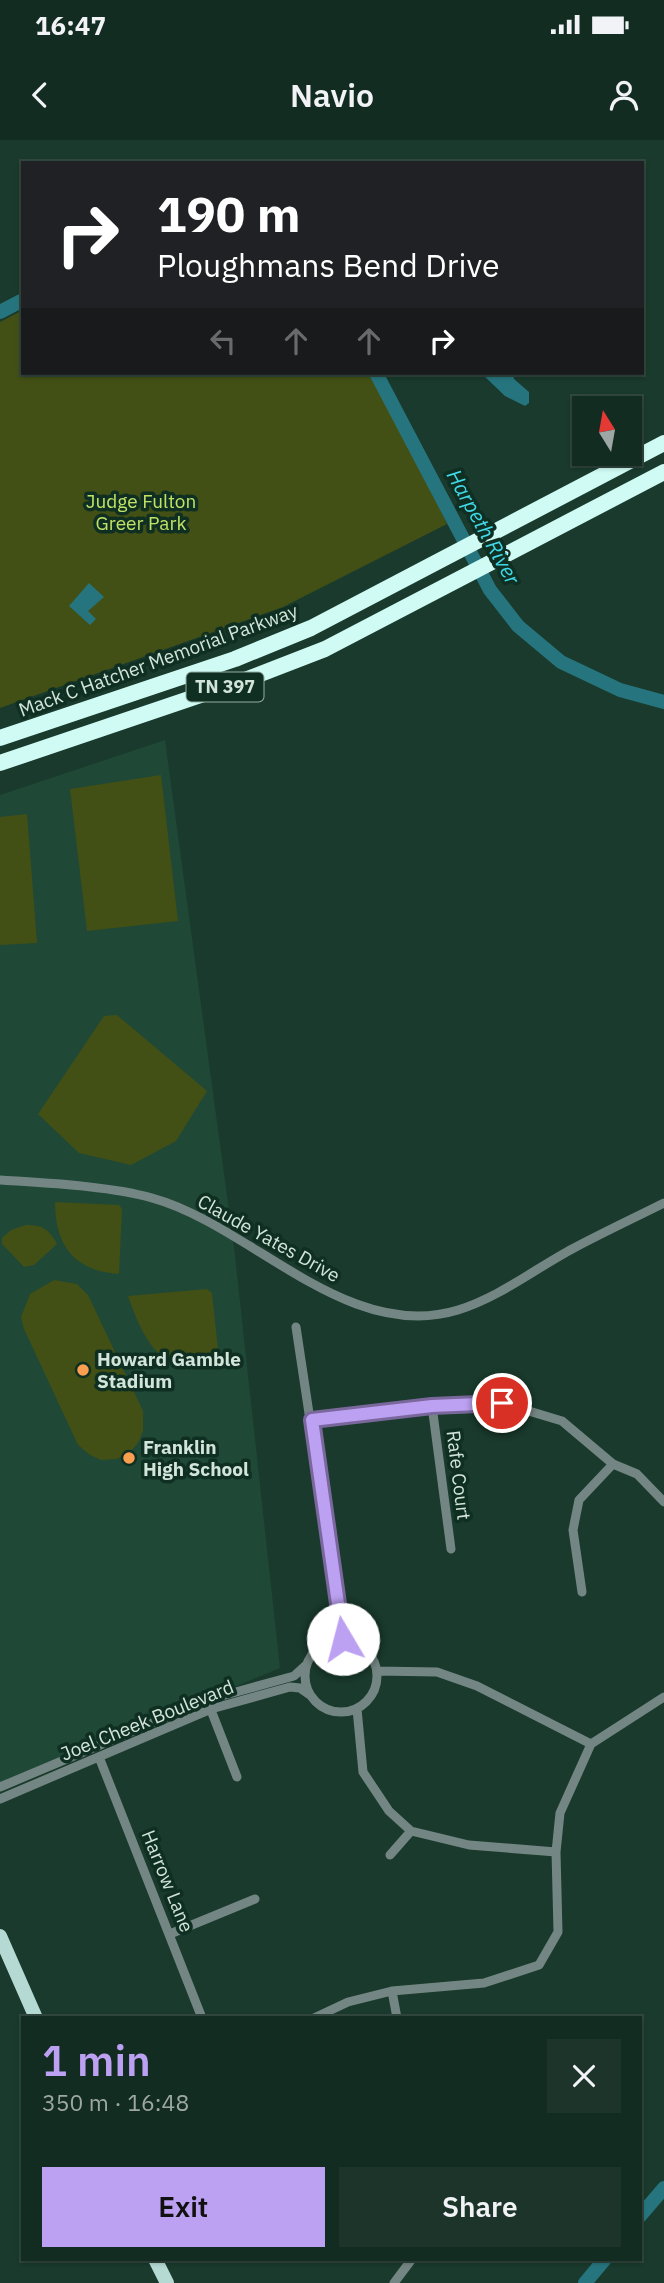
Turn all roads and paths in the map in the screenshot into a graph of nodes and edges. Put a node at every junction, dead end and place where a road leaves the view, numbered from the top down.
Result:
1 (664, 443) edge
2 (664, 472) edge
3 (0, 738) edge
4 (0, 763) edge
5 (0, 1180) edge
6 (664, 1203) edge
7 (296, 1327) dead end
8 (432, 1406) junction
9 (312, 1420) junction
10 (613, 1464) junction
11 (664, 1502) edge
12 (450, 1549) dead end
13 (582, 1592) dead end
14 (343, 1639) junction
15 (306, 1665) junction
16 (377, 1671) junction
17 (310, 1695) junction
18 (664, 1697) edge
19 (209, 1705) junction
20 (357, 1709) junction
21 (592, 1744) junction
22 (99, 1757) junction
23 (237, 1777) dead end
24 (0, 1787) edge
25 (0, 1799) edge
26 (411, 1831) junction
27 (556, 1852) junction
28 (390, 1855) dead end
29 (255, 1899) dead end
30 (170, 1934) junction
31 (0, 1936) edge
32 (392, 1991) junction
33 (35, 2016) edge
34 (201, 2016) edge
35 (318, 2016) edge
36 (397, 2016) edge
37 (156, 2261) edge
38 (410, 2261) edge
39 (167, 2283) edge
40 (394, 2283) edge

1 - 3 highway, Mack C Hatcher Memorial Parkway / TN 397
2 - 4 highway, TN 397
5 - 6 street, Claude Yates Drive
7 - 9 street
8 - 9 street
8 - 10 street
8 - 12 street, Rafe Court
9 - 14 street
10 - 11 street
10 - 13 street
14 - 15 street
14 - 16 street
15 - 17 street
15 - 19 street, Joel Cheek Boulevard
16 - 20 street
16 - 21 street
17 - 19 street, Joel Cheek Boulevard
17 - 20 street
18 - 21 street
19 - 22 street, Joel Cheek Boulevard
19 - 23 street
19 - 24 street, Joel Cheek Boulevard
20 - 26 street
21 - 27 street
22 - 25 street, Joel Cheek Boulevard
22 - 30 street, Harrow Lane
26 - 27 street
26 - 28 street
27 - 32 street
29 - 30 street
30 - 34 street, Harrow Lane
31 - 33 main road
32 - 35 street
32 - 36 street
37 - 39 main road
38 - 40 street

